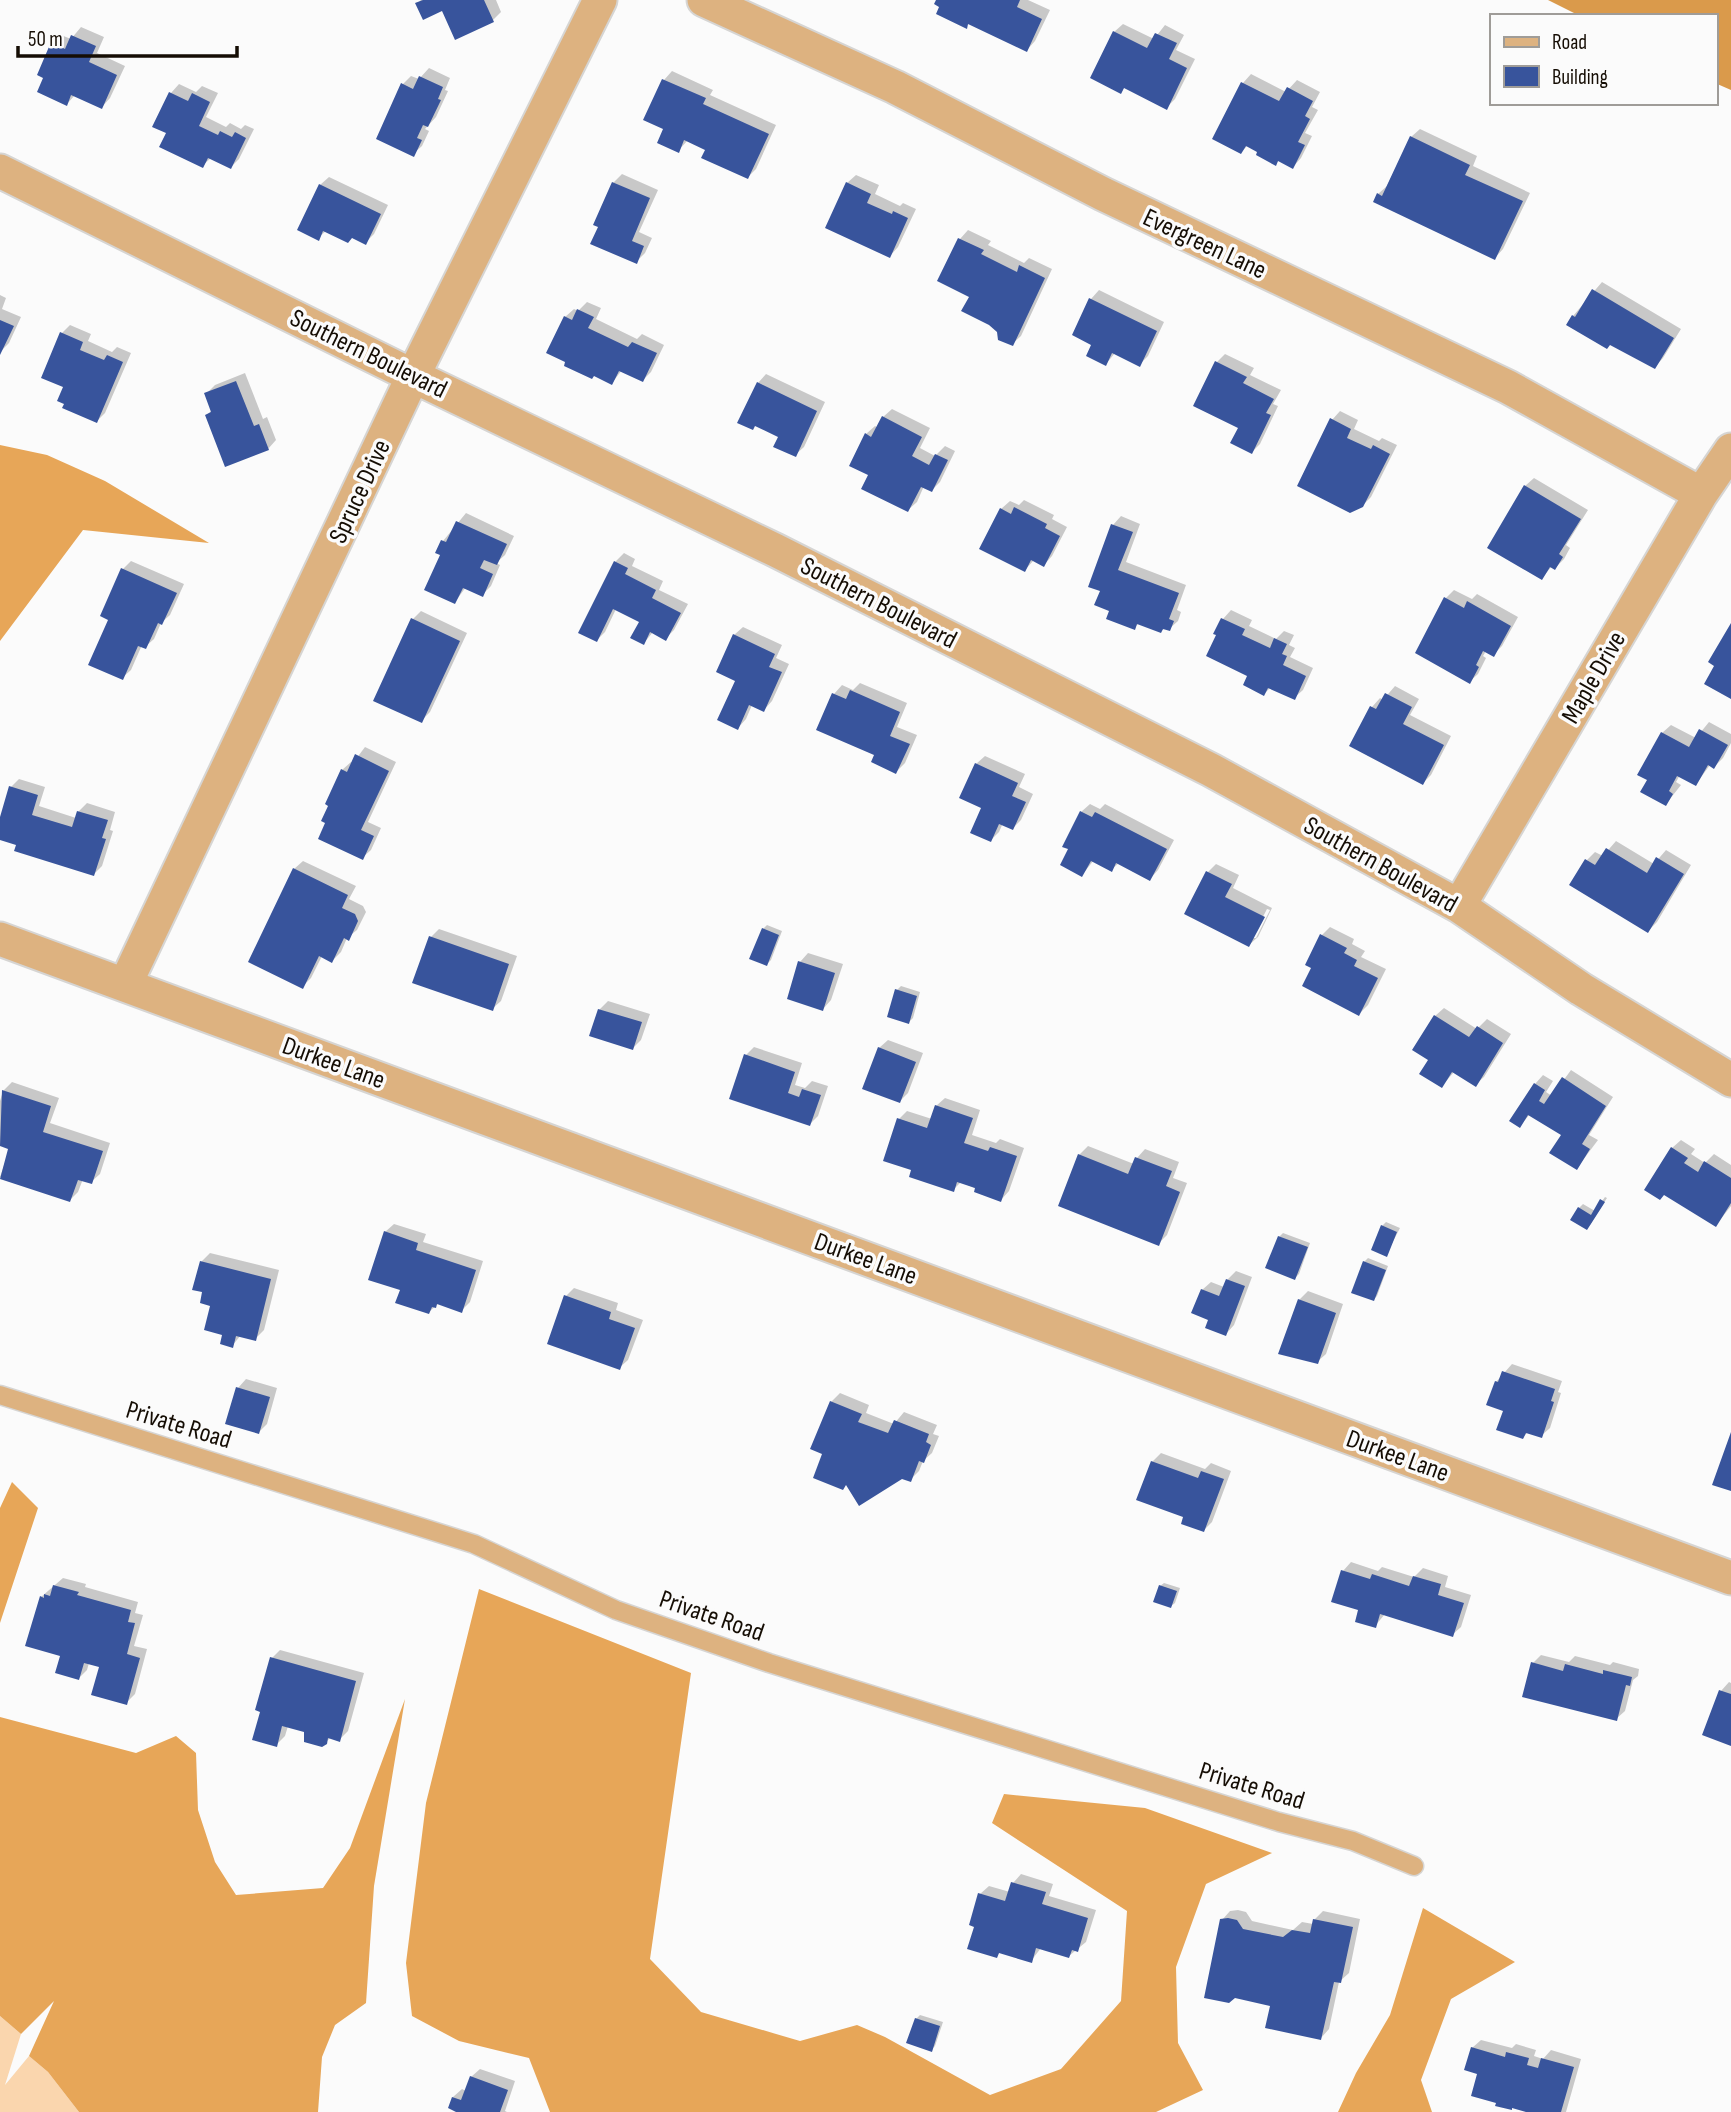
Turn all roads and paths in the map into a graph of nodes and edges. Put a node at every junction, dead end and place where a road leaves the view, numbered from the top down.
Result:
1 (600, 0) edge
2 (704, 0) edge
3 (0, 171) edge
4 (413, 376) junction
5 (1731, 450) edge
6 (1701, 494) junction
7 (1459, 906) junction
8 (0, 939) edge
9 (125, 985) junction
10 (1731, 1080) edge
11 (0, 1395) edge
12 (1731, 1578) edge
13 (1414, 1866) dead end

1 - 4 street, Spruce Drive
2 - 6 street, Evergreen Lane
3 - 4 street, Southern Boulevard
4 - 7 street, Southern Boulevard
4 - 9 street, Spruce Drive
5 - 6 street, Maple Drive
6 - 7 street, Maple Drive
7 - 10 street, Southern Boulevard
8 - 9 street, Durkee Lane
9 - 12 street, Durkee Lane
11 - 13 lane, Private Road

